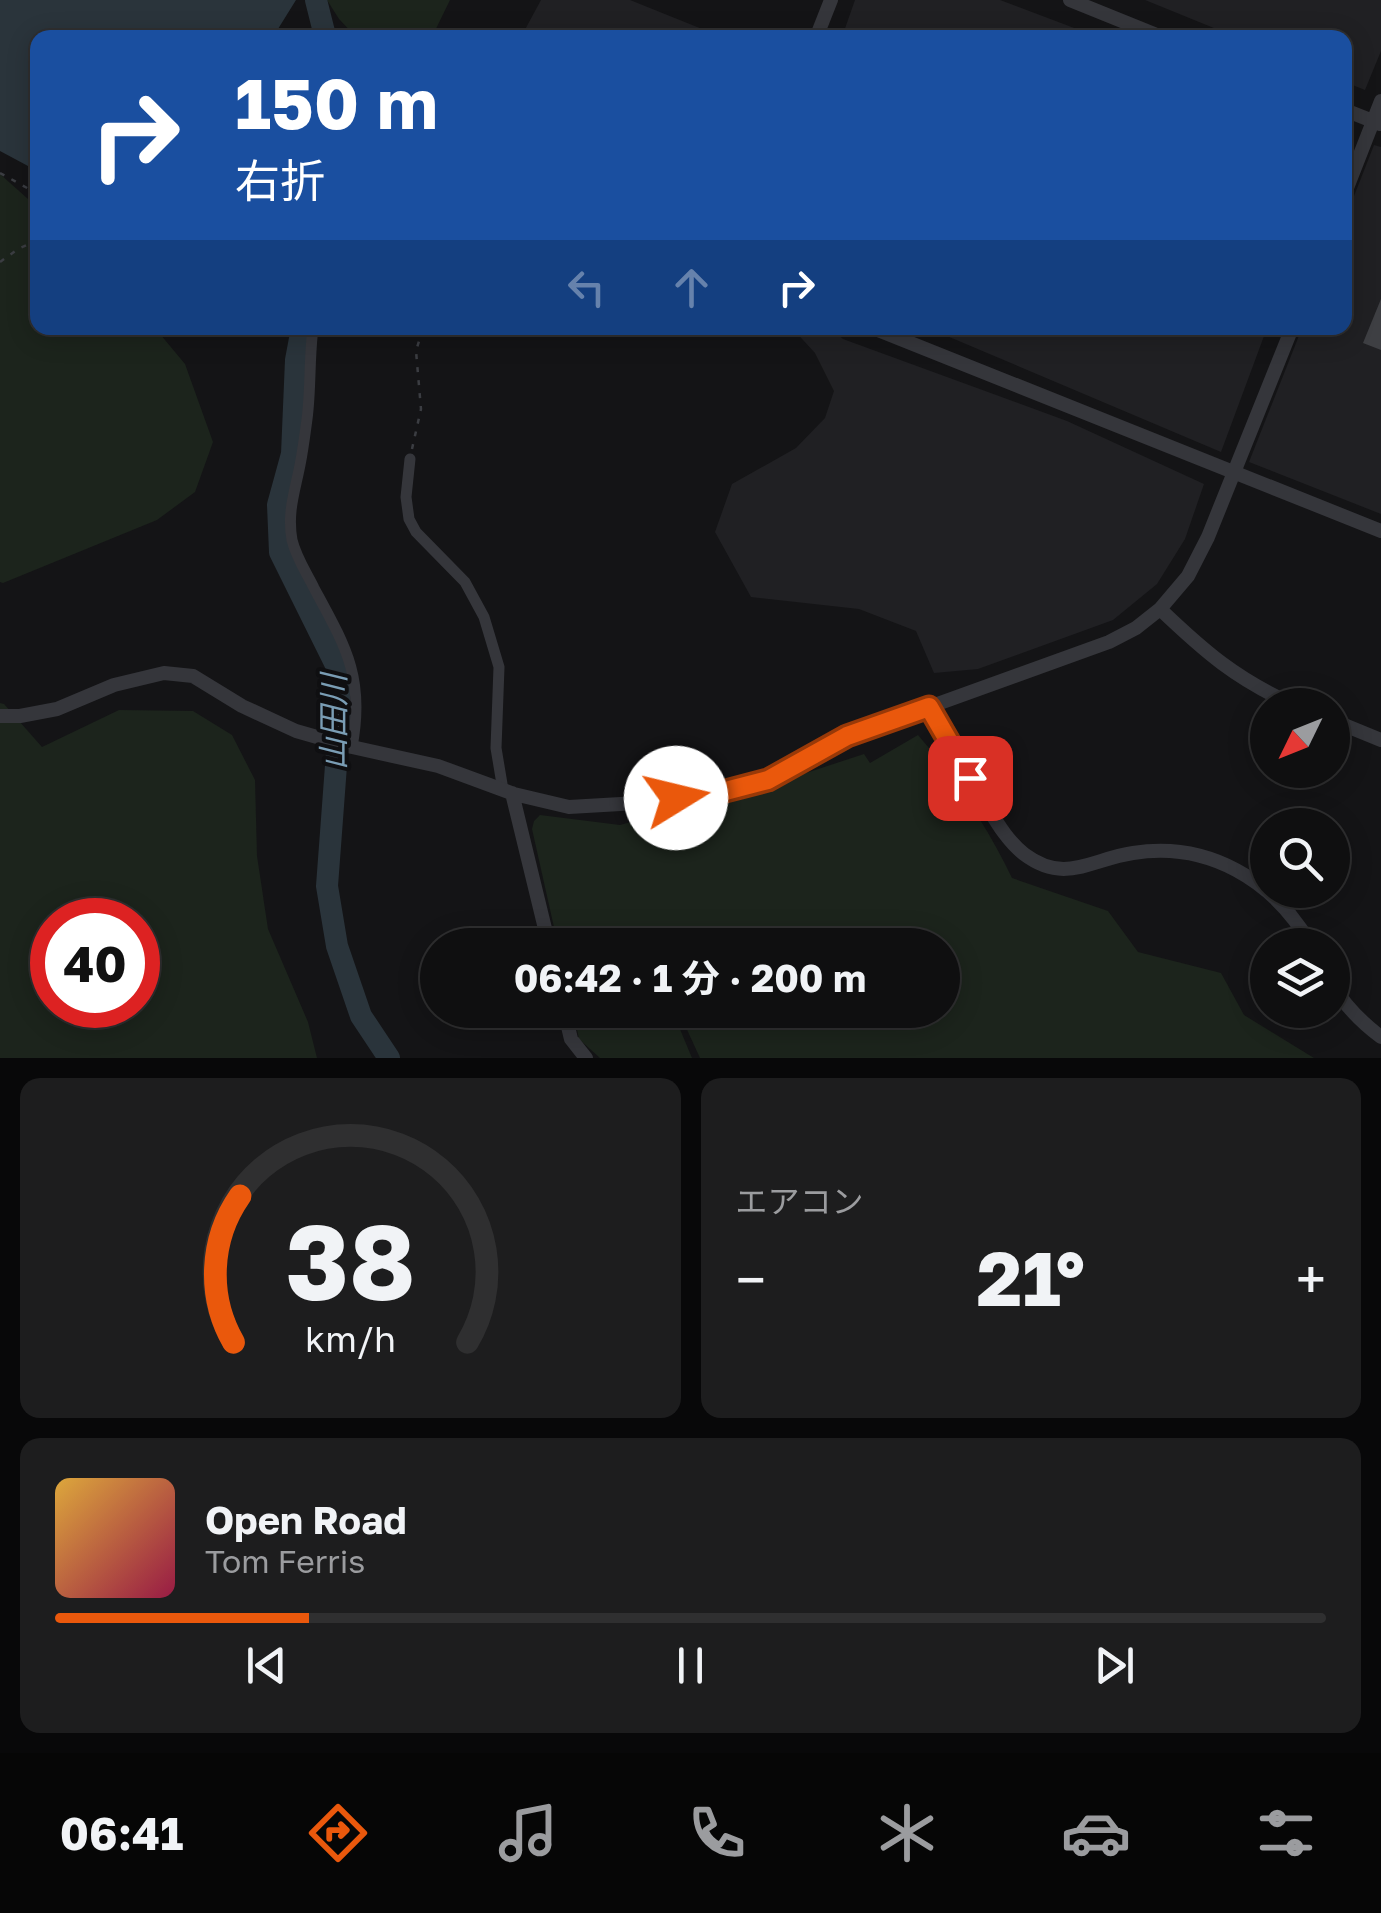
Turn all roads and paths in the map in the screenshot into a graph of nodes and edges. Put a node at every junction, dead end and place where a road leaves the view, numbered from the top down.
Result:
1 (831, 0) edge
2 (1070, 0) edge
3 (819, 30) edge
4 (1144, 30) edge
5 (1381, 101) edge
6 (1352, 113) edge
7 (1377, 123) edge
8 (0, 173) edge
9 (1352, 178) edge
10 (30, 189) edge
11 (30, 244) edge
12 (0, 262) edge
13 (313, 335) edge
14 (421, 335) edge
15 (891, 335) edge
16 (1289, 335) edge
17 (410, 459) joint
18 (1234, 472) junction
19 (1381, 531) edge
20 (1160, 609) junction
21 (1258, 688) edge
22 (929, 707) junction
23 (0, 716) edge
24 (1350, 727) edge
25 (1381, 740) edge
26 (352, 747) junction
27 (508, 791) junction
28 (544, 928) edge
29 (1299, 928) edge
30 (1350, 1009) edge
31 (568, 1028) edge
32 (1381, 1037) edge
33 (586, 1058) edge

1 - 3 street
2 - 4 street
5 - 7 street
6 - 7 street
7 - 9 street
8 - 10 path
11 - 12 path
13 - 26 street
14 - 17 path
15 - 18 street
16 - 18 street
17 - 27 street
18 - 19 street
18 - 20 street
20 - 21 street
20 - 22 street
22 - 27 street
22 - 29 street
23 - 26 street
24 - 25 street
26 - 27 street
27 - 28 street
30 - 32 street
31 - 33 street

